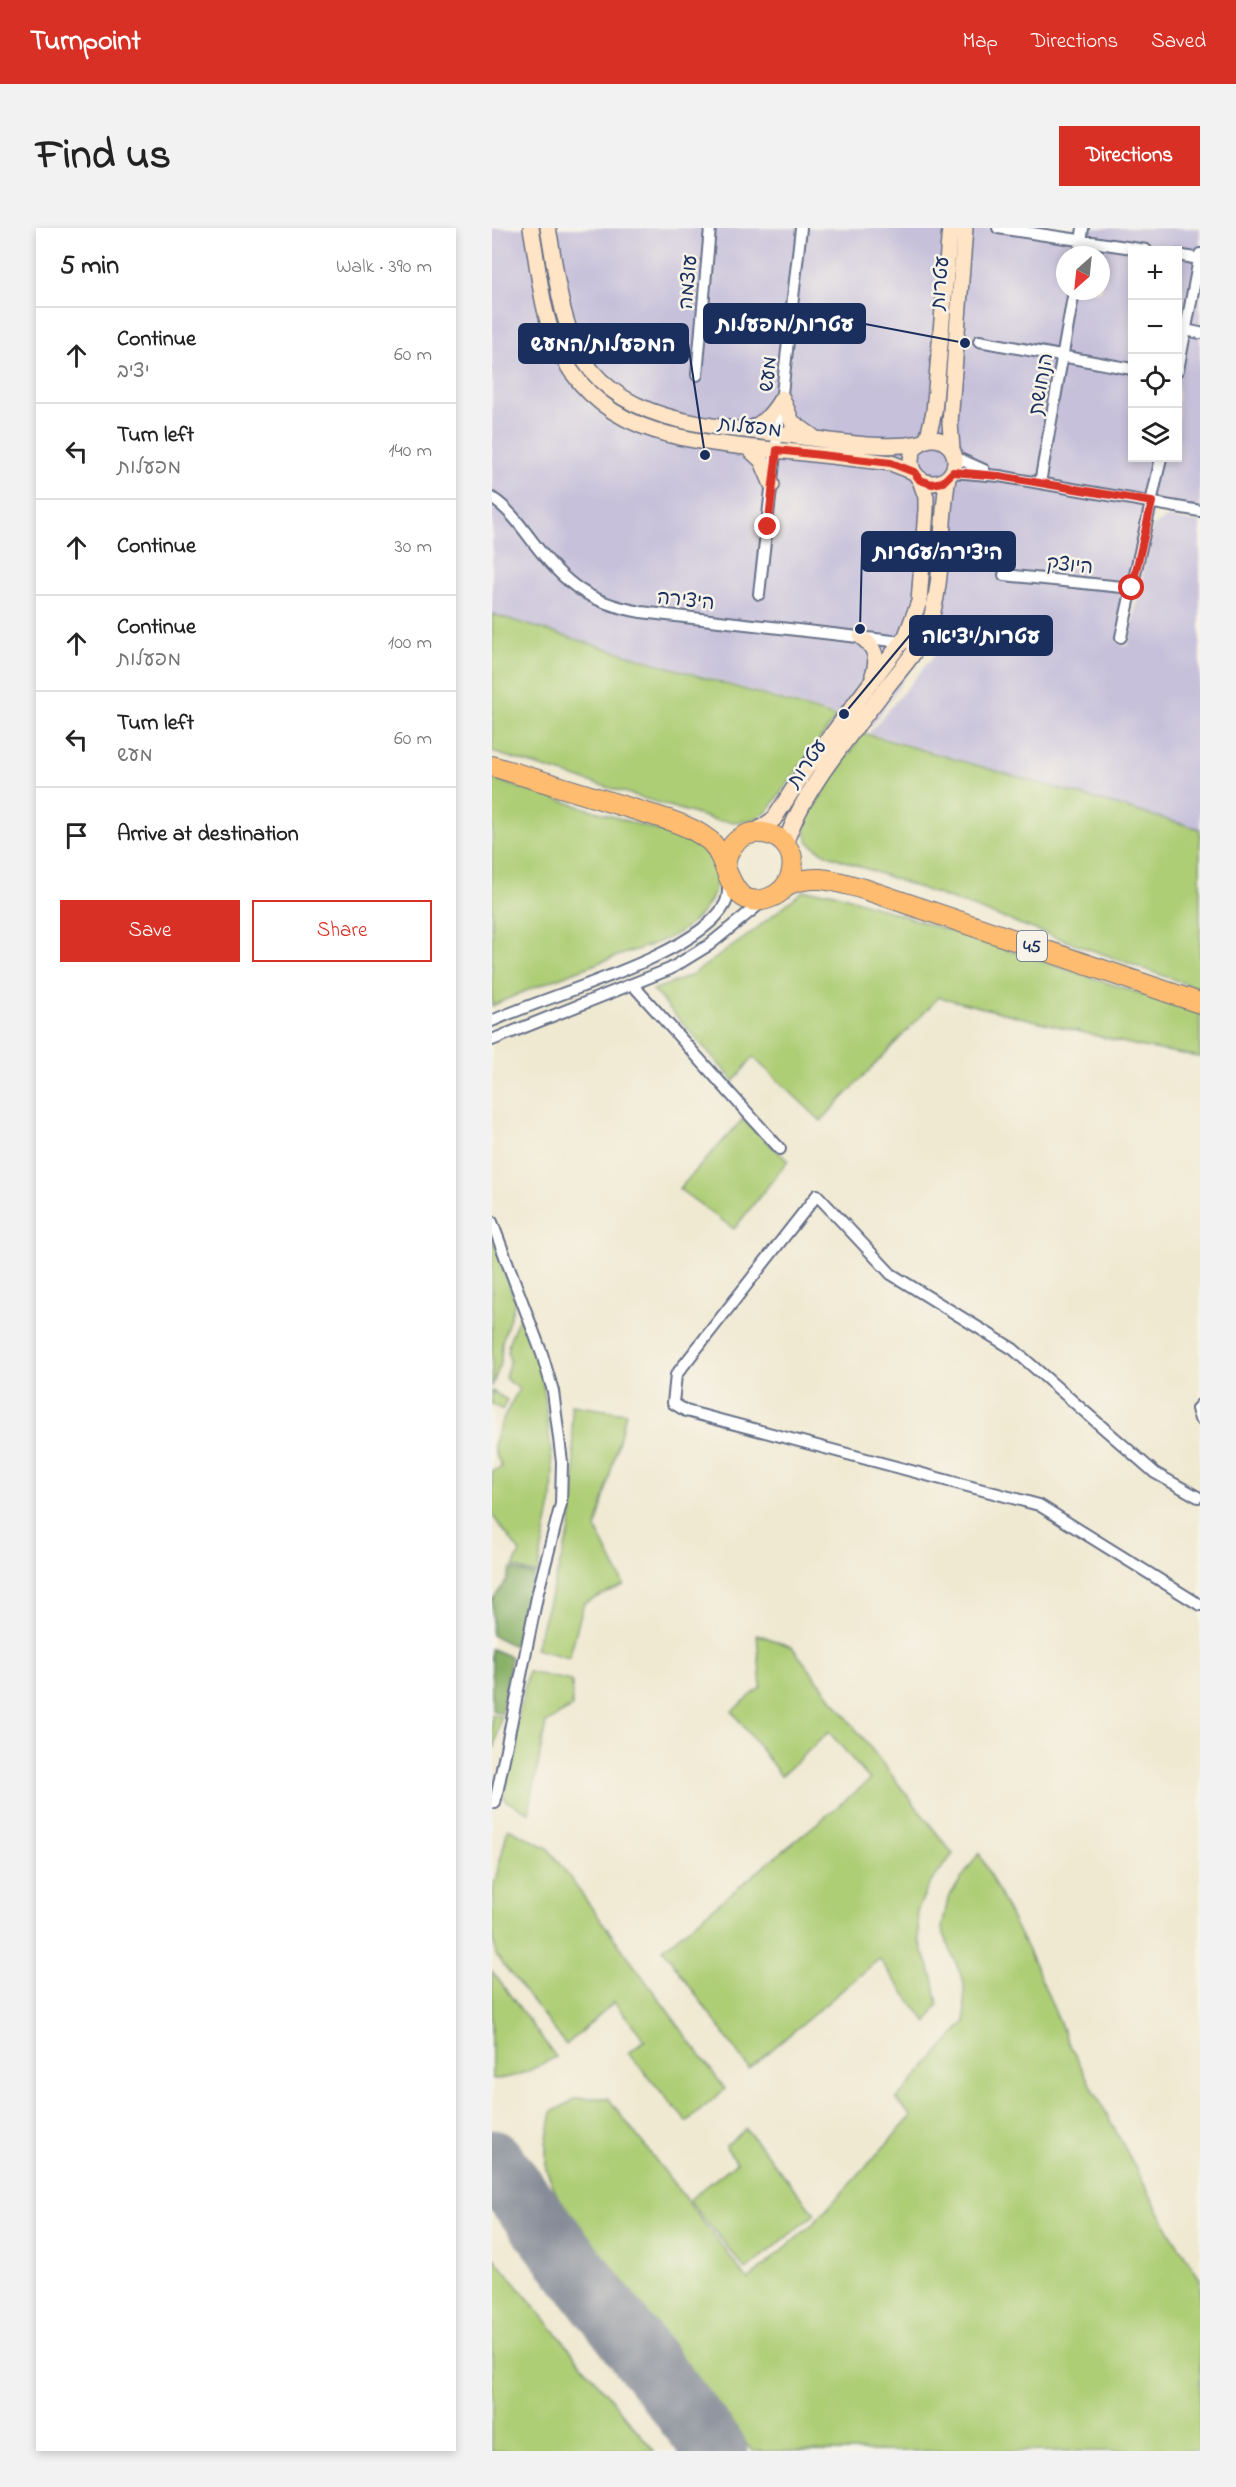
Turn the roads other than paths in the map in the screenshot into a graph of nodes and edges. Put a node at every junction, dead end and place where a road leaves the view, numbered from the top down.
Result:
1 (531, 228) edge
2 (548, 228) edge
3 (710, 228) edge
4 (801, 228) edge
5 (950, 228) edge
6 (965, 228) edge
7 (998, 228) edge
8 (1083, 228) edge
9 (1082, 241) junction
10 (1081, 246) edge
11 (1128, 247) edge
12 (1182, 255) edge
13 (1200, 256) edge
14 (1073, 300) edge
15 (1185, 330) junction
16 (1200, 333) edge
17 (979, 341) dead end
18 (1181, 354) edge
19 (1064, 356) junction
20 (1128, 368) edge
21 (697, 375) dead end
22 (782, 398) junction
23 (747, 430) junction
24 (778, 434) junction
25 (815, 438) junction
26 (924, 442) junction
27 (747, 447) junction
28 (777, 450) junction
29 (1160, 462) edge
30 (952, 464) junction
31 (917, 476) junction
32 (999, 476) junction
33 (1041, 483) junction
34 (772, 484) junction
35 (492, 498) edge
36 (1152, 502) junction
37 (1200, 512) edge
38 (1004, 575) dead end
39 (1132, 588) junction
40 (759, 594) dead end
41 (861, 637) junction
42 (1121, 637) dead end
43 (901, 641) junction
44 (919, 644) junction
45 (871, 682) junction
46 (492, 766) edge
47 (669, 820) junction
48 (750, 834) junction
49 (787, 848) junction
50 (726, 872) junction
51 (786, 885) junction
52 (864, 889) junction
53 (767, 898) junction
54 (632, 984) junction
55 (1200, 1003) edge
56 (492, 1021) edge
57 (492, 1040) edge
58 (780, 1149) dead end
59 (492, 1222) edge
60 (1200, 1405) edge
61 (1200, 1419) edge
62 (1199, 1495) edge
63 (1200, 1605) edge
64 (495, 1803) dead end

1 - 27 street, מפעלות
2 - 23 street, מפעלות
3 - 21 street, עוצמה
4 - 22 street, מעש
5 - 26 street, עטרות
6 - 30 street, עטרות
7 - 9 street
8 - 9 street
9 - 10 street
9 - 11 street
12 - 13 street
13 - 15 street
14 - 19 street, הנחושת
15 - 16 street
15 - 18 street
17 - 19 street
19 - 20 street
19 - 33 street, הנחושת
22 - 23 street
22 - 24 street, מעש
22 - 25 street
23 - 24 street, מפעלות
24 - 25 street, מפעלות
24 - 28 street, מעש
25 - 26 street, מפעלות
26 - 30 street
26 - 31 street
27 - 28 street, מפעלות
27 - 34 street
28 - 31 street, מפעלות
28 - 34 street, מעש
29 - 36 street
30 - 31 street
30 - 32 street
30 - 32 street
30 - 44 street, עטרות
31 - 43 street, עטרות
32 - 33 street
33 - 36 street
34 - 40 street, מעש
35 - 41 street, היצירה
36 - 37 street
36 - 39 street
38 - 39 street, היוצק
39 - 42 street
41 - 43 street, היצירה
41 - 45 street
43 - 44 street, היצירה
43 - 45 street, עטרות
44 - 49 street, עטרות
45 - 48 street, עטרות
46 - 47 highway, 45
47 - 48 highway, 45
47 - 50 highway, 45
48 - 49 highway, 45
48 - 50 highway
49 - 51 highway
49 - 52 highway, 45
50 - 53 highway, 45
50 - 56 street
51 - 52 highway, 45
51 - 53 highway, 45
52 - 55 highway, 45
53 - 54 street
54 - 57 street
54 - 58 street
59 - 64 street
60 - 61 street
62 - 63 street

